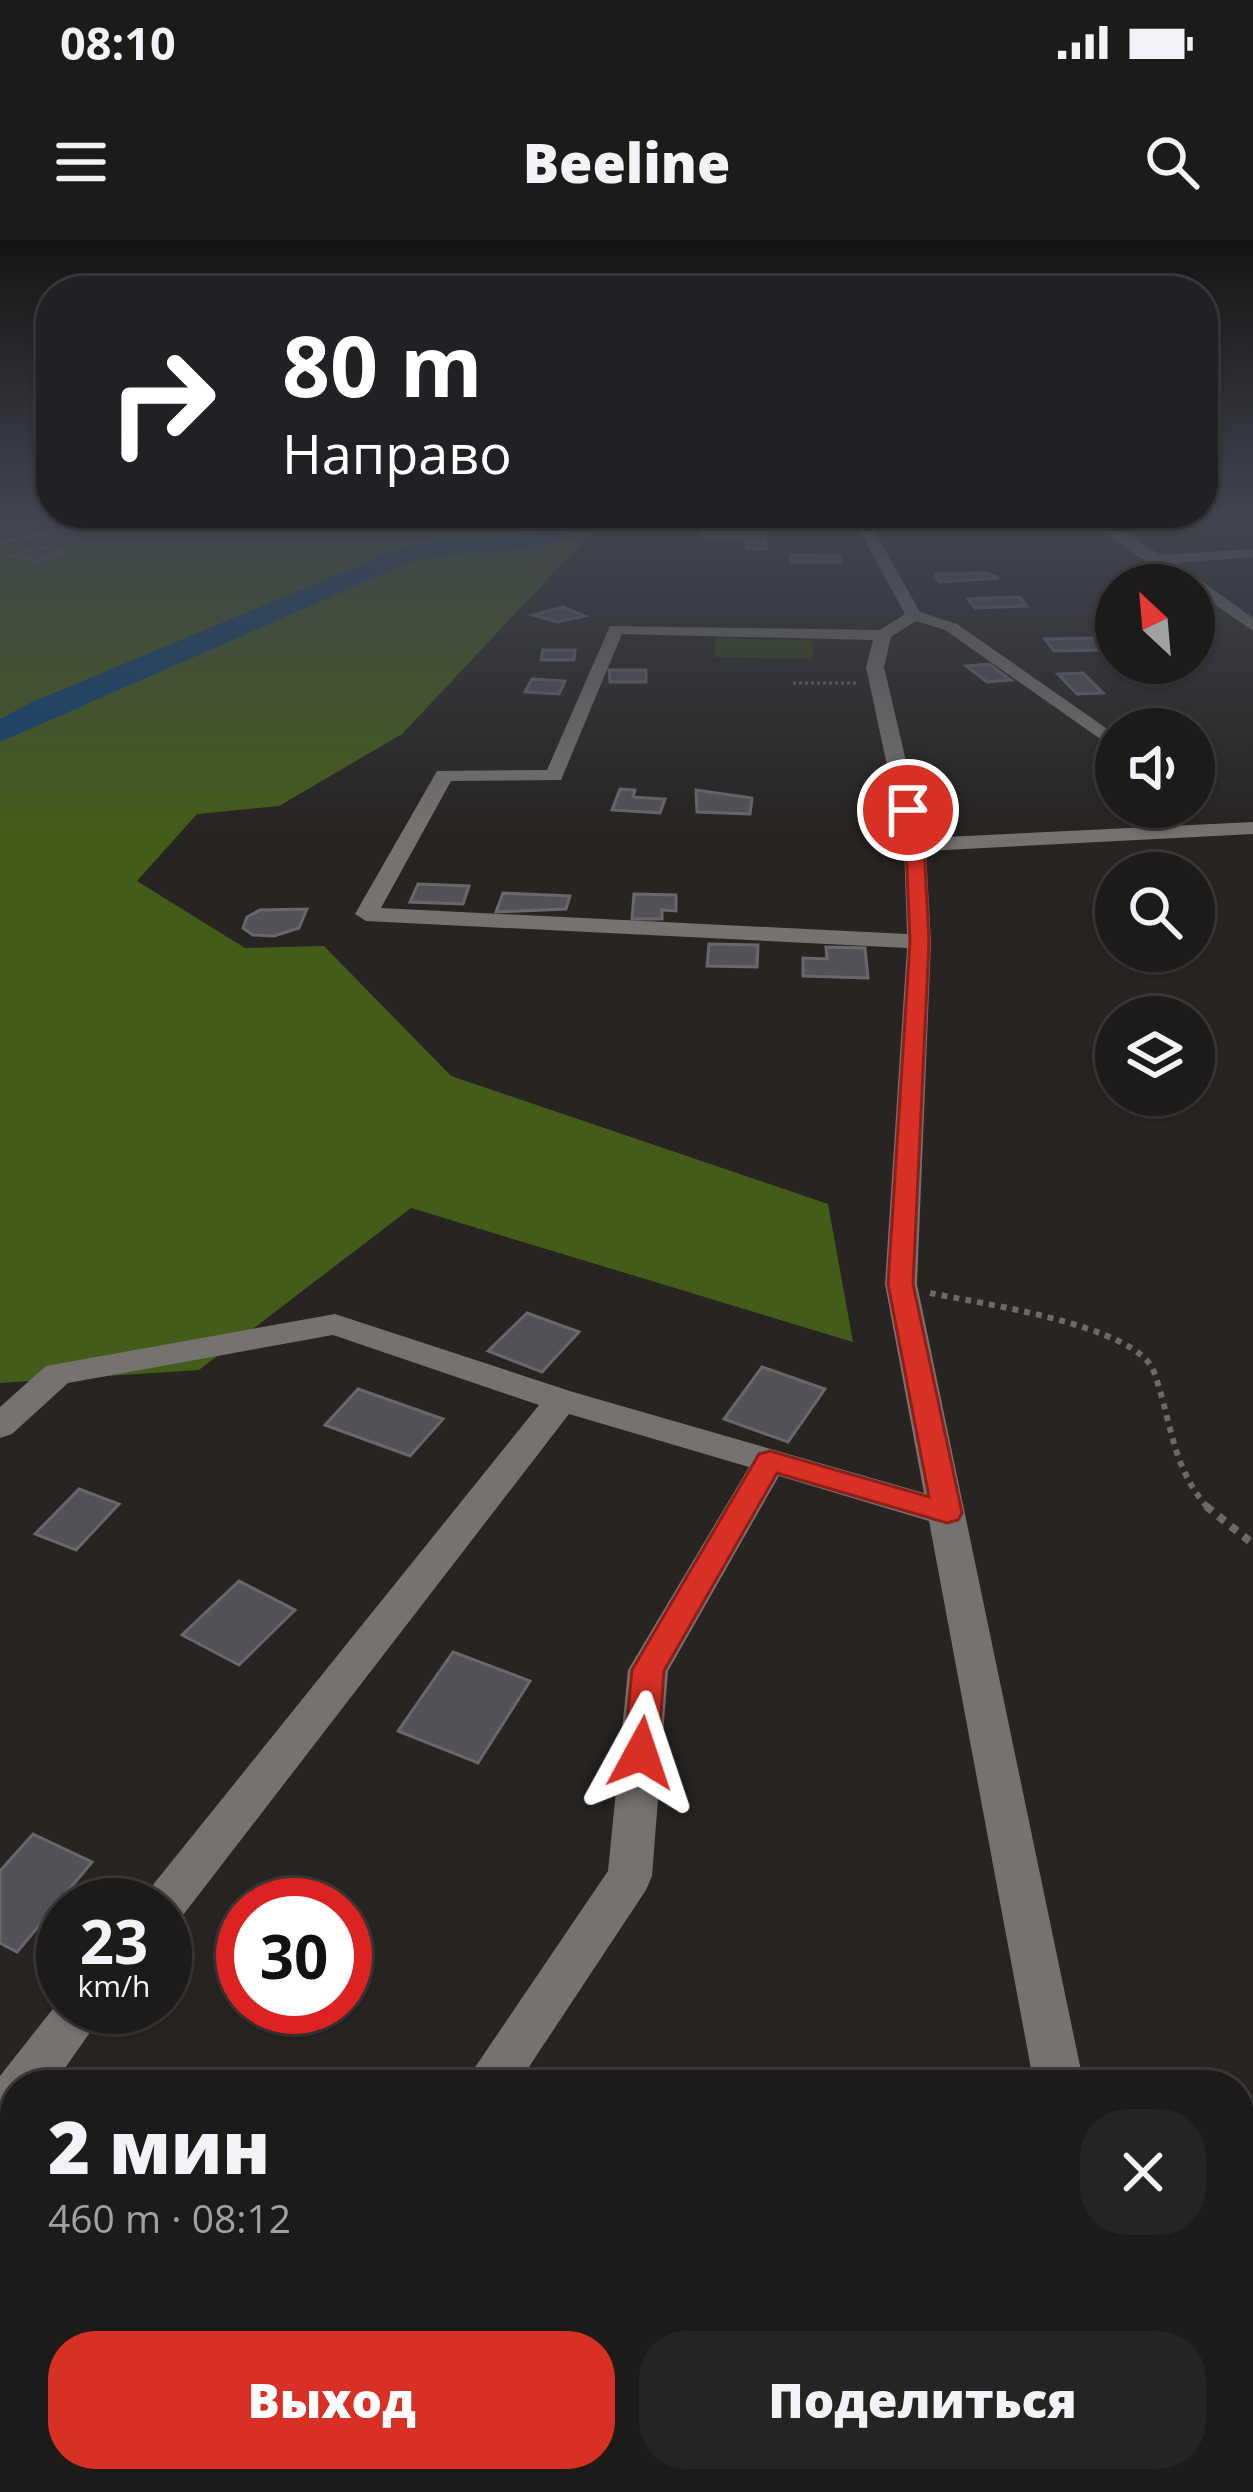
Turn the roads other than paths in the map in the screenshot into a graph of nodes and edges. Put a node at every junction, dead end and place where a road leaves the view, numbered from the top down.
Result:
1 (903, 622) edge
2 (936, 622) edge
3 (883, 635) junction
4 (1095, 729) edge
5 (1253, 828) edge
6 (915, 845) junction
7 (920, 942) junction
8 (561, 1400) junction
9 (0, 1426) edge
10 (770, 1461) junction
11 (947, 1513) junction
12 (185, 1878) edge
13 (63, 2034) edge
14 (34, 2070) edge
15 (498, 2070) edge
16 (1056, 2070) edge

1 - 3 street
2 - 4 street
3 - 6 street
3 - 7 street
5 - 6 street
6 - 7 street
7 - 11 street
8 - 9 street
8 - 10 street
8 - 12 street
10 - 11 street
10 - 15 street
11 - 16 street
13 - 14 street

